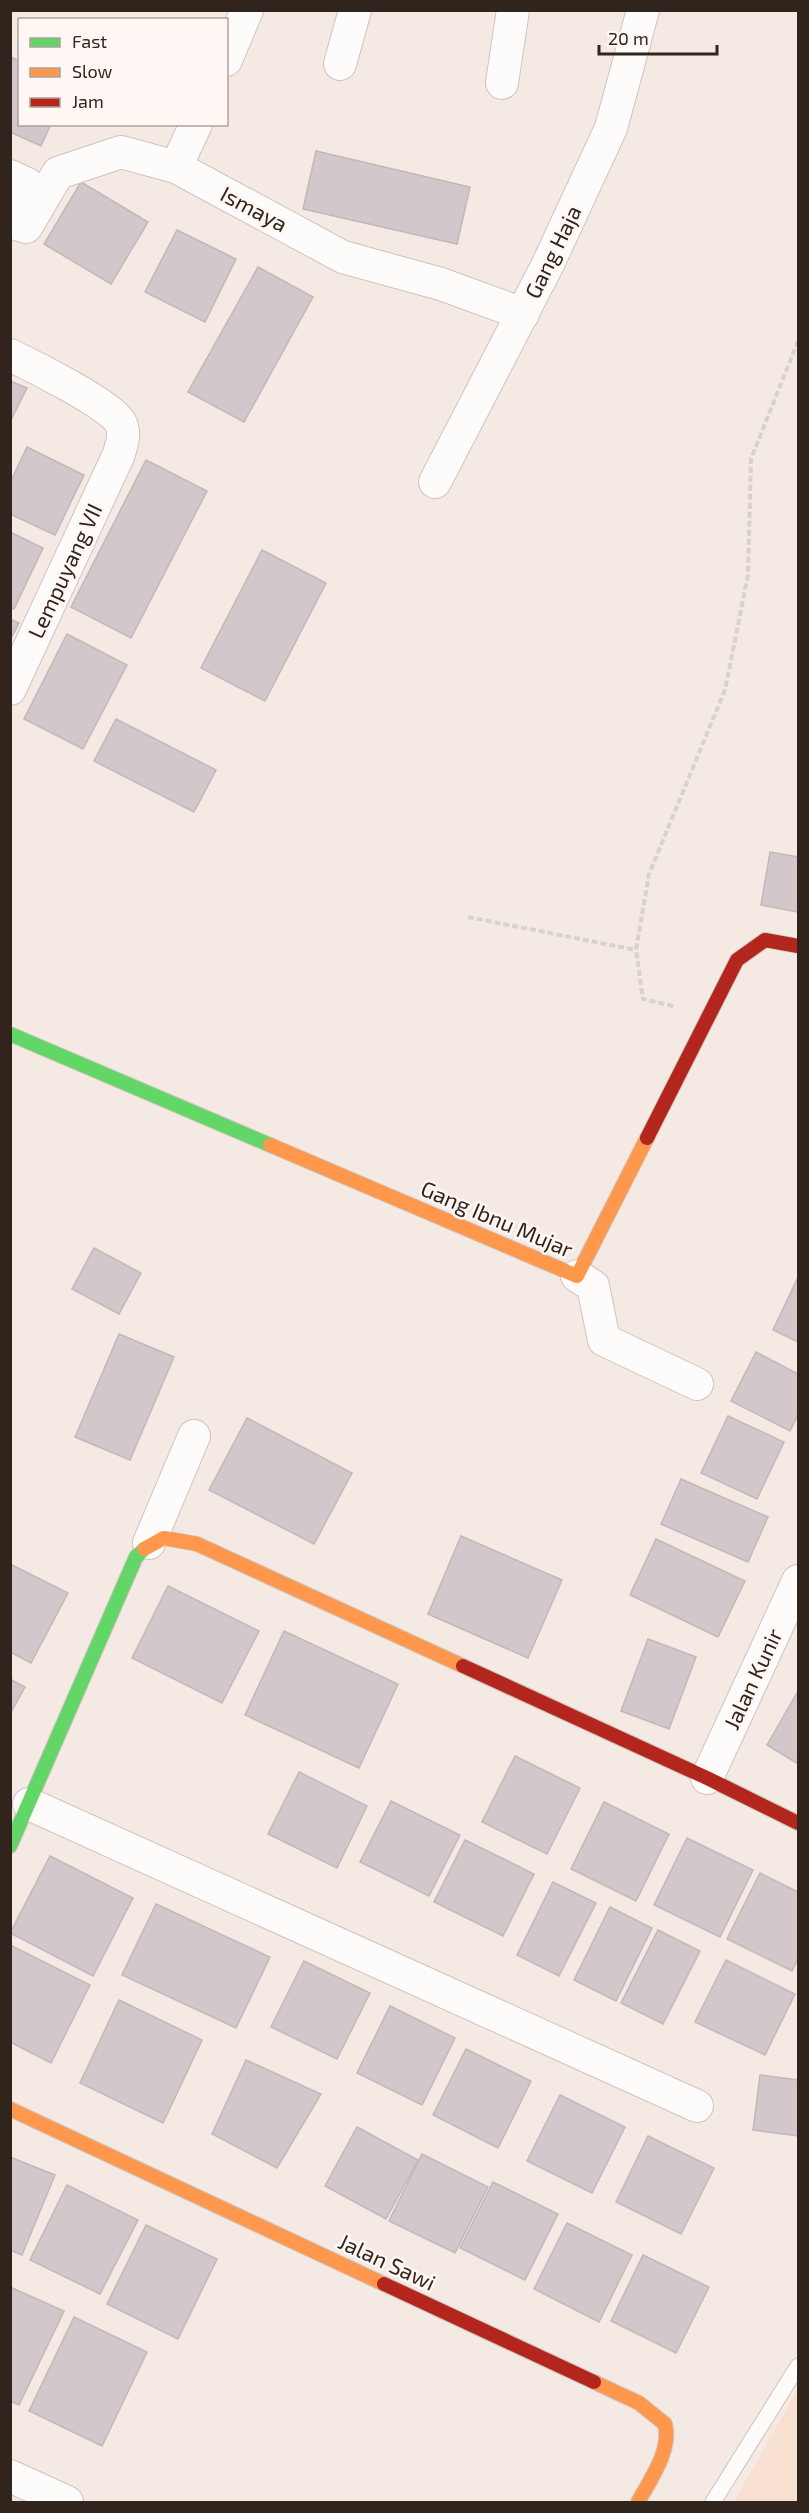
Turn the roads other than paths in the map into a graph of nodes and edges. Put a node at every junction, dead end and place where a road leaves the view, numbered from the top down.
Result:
1 (247, 10) edge
2 (355, 10) edge
3 (513, 10) edge
4 (643, 10) edge
5 (228, 55) edge
6 (340, 64) dead end
7 (502, 83) dead end
8 (195, 126) edge
9 (176, 167) junction
10 (10, 176) edge
11 (10, 222) edge
12 (523, 314) junction
13 (10, 355) edge
14 (435, 483) dead end
15 (10, 689) edge
16 (798, 946) edge
17 (10, 1034) edge
18 (577, 1276) junction
19 (697, 1384) dead end
20 (194, 1436) dead end
21 (149, 1543) junction
22 (798, 1581) edge
23 (707, 1778) junction
24 (29, 1804) junction
25 (798, 1823) edge
26 (10, 1846) edge
27 (696, 2106) dead end
28 (10, 2109) edge
29 (798, 2366) edge
30 (10, 2476) edge
31 (68, 2502) edge
32 (638, 2502) edge
33 (713, 2502) edge

1 - 5 street
2 - 6 street
3 - 7 street
4 - 12 street, Gang Haja
8 - 9 street
9 - 11 street, Ismaya
9 - 12 street, Ismaya
10 - 11 street
12 - 14 street, Gang Haja
13 - 15 street, Lempuyang VII
16 - 18 street, Gang Ibnu Mujar
17 - 18 street, Gang Ibnu Mujar
18 - 19 street
20 - 21 street
21 - 23 street
21 - 24 street
22 - 23 street, Jalan Kunir
23 - 25 street
24 - 26 street
24 - 27 street
28 - 32 street, Jalan Sawi
29 - 33 lane
30 - 31 street

